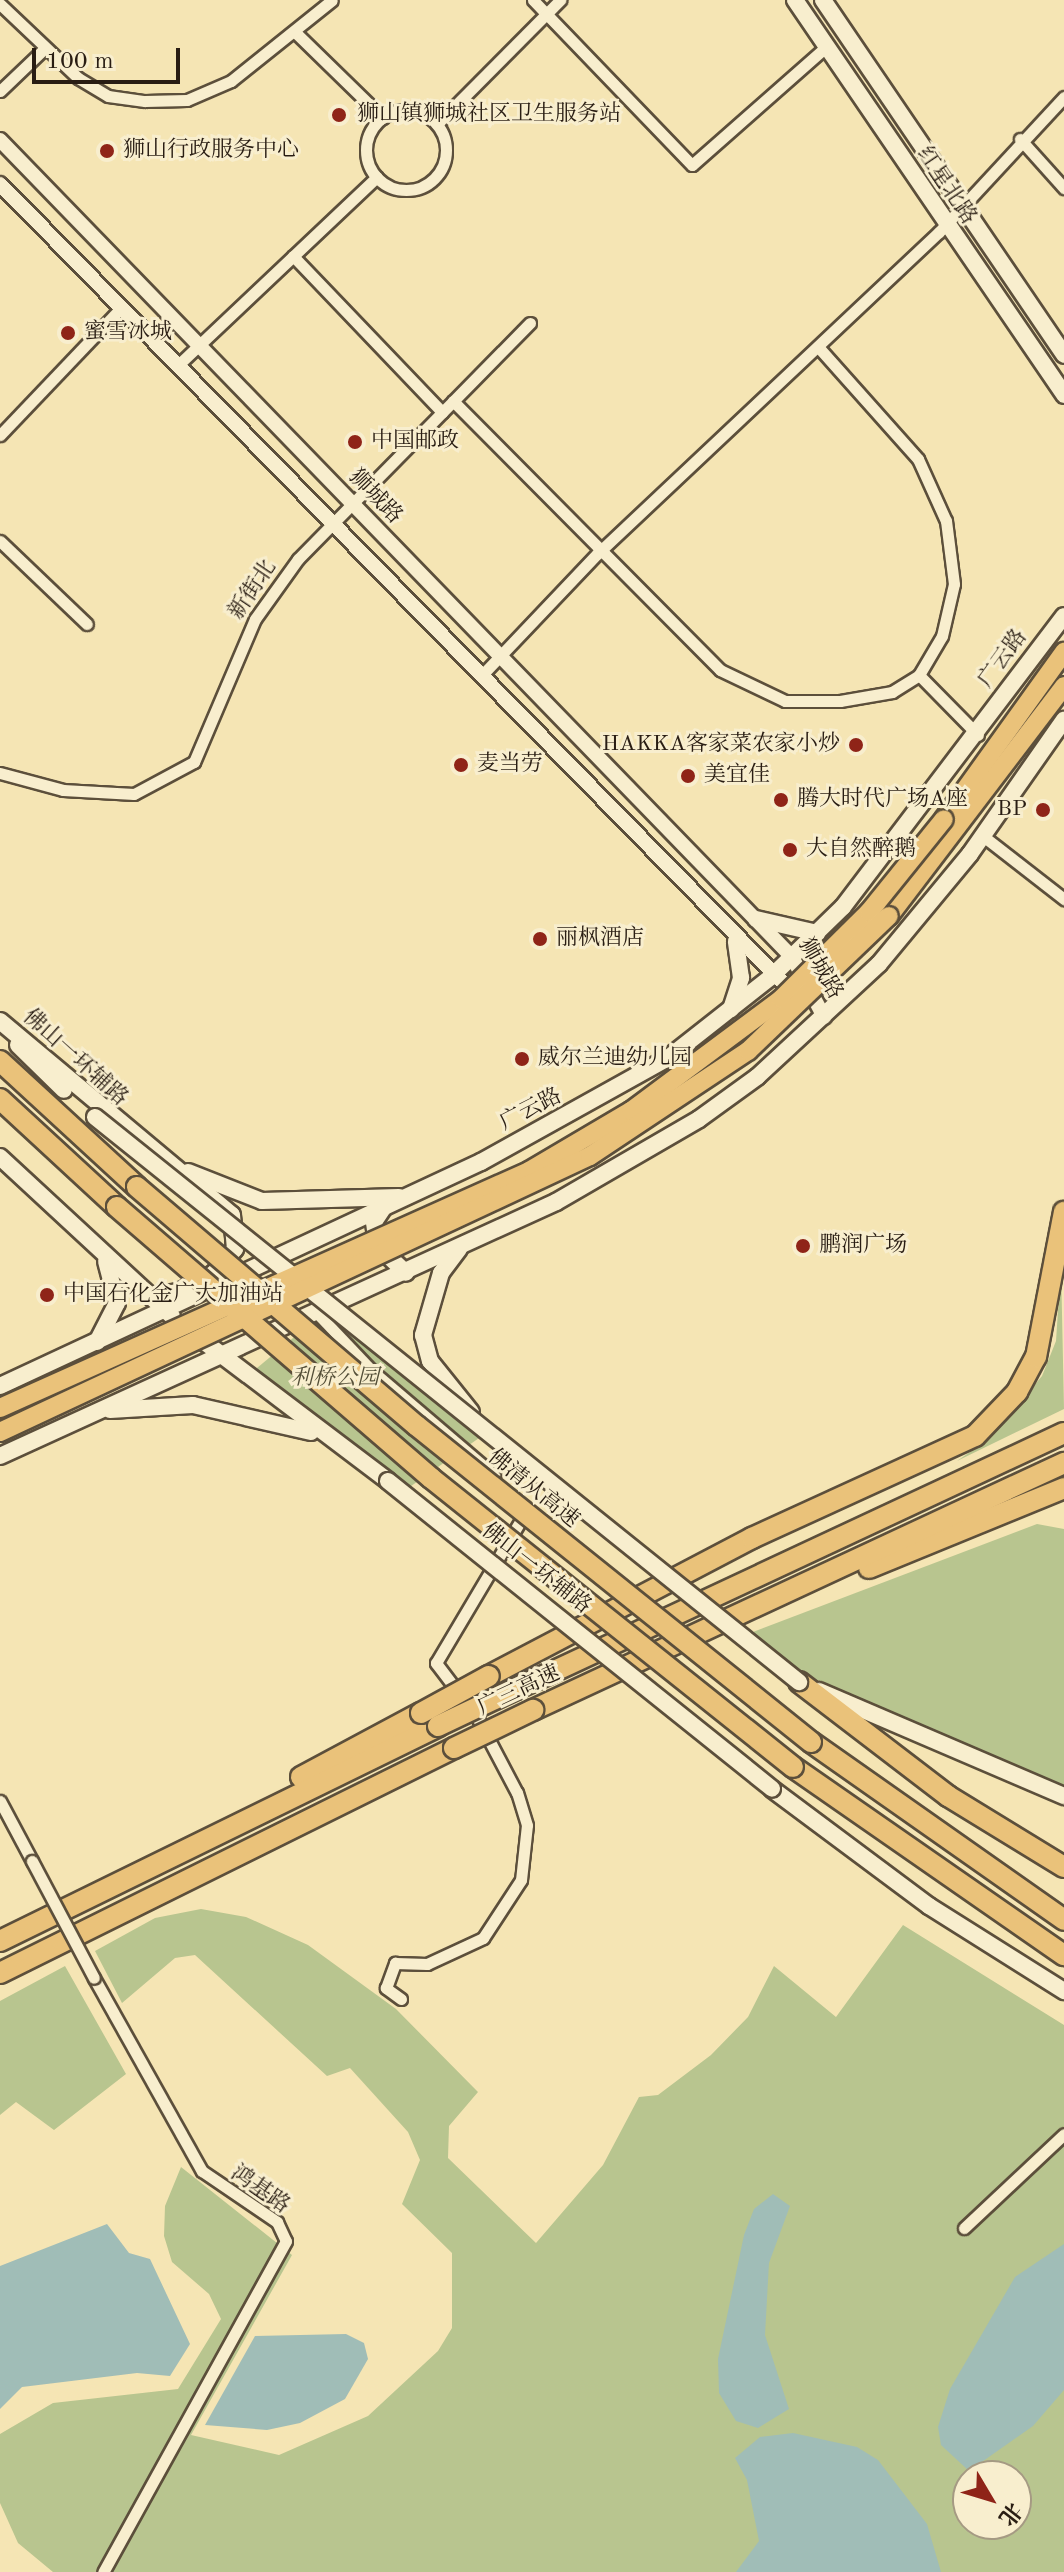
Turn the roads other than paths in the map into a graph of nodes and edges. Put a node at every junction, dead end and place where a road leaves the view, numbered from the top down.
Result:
1 (332, 0) edge
2 (533, 0) edge
3 (560, 0) edge
4 (795, 0) edge
5 (823, 0) edge
6 (0, 4) edge
7 (546, 13) junction
8 (297, 34) junction
9 (826, 47) junction
10 (44, 49) junction
11 (0, 91) edge
12 (1064, 97) edge
13 (383, 118) junction
14 (437, 124) junction
15 (1020, 139) junction
16 (0, 140) edge
17 (377, 177) junction
18 (0, 184) edge
19 (1064, 188) edge
20 (963, 208) junction
21 (946, 225) junction
22 (293, 256) junction
23 (121, 308) junction
24 (530, 323) dead end
25 (199, 346) junction
26 (820, 349) junction
27 (1064, 355) edge
28 (177, 366) junction
29 (1064, 395) edge
30 (453, 401) junction
31 (442, 412) junction
32 (0, 435) edge
33 (352, 505) junction
34 (332, 524) junction
35 (0, 541) edge
36 (597, 554) junction
37 (1064, 616) edge
38 (87, 624) dead end
39 (1064, 652) edge
40 (500, 657) junction
41 (482, 675) junction
42 (919, 675) junction
43 (1064, 686) edge
44 (1064, 720) edge
45 (979, 735) junction
46 (0, 773) edge
47 (983, 836) junction
48 (1064, 899) edge
49 (756, 919) junction
50 (817, 933) junction
51 (736, 941) junction
52 (792, 957) junction
53 (771, 977) junction
54 (730, 1010) junction
55 (824, 1017) junction
56 (0, 1022) edge
57 (0, 1061) edge
58 (0, 1099) edge
59 (159, 1156) junction
60 (0, 1157) edge
61 (408, 1196) junction
62 (384, 1207) junction
63 (1064, 1212) edge
64 (93, 1244) junction
65 (460, 1248) junction
66 (406, 1273) junction
67 (151, 1296) junction
68 (165, 1310) junction
69 (317, 1313) junction
70 (96, 1343) junction
71 (219, 1357) junction
72 (0, 1386) edge
73 (0, 1408) edge
74 (96, 1411) junction
75 (471, 1412) junction
76 (0, 1432) edge
77 (1064, 1433) edge
78 (329, 1439) junction
79 (0, 1456) edge
80 (1064, 1463) edge
81 (1064, 1488) edge
82 (767, 1604) junction
83 (799, 1682) junction
84 (430, 1720) junction
85 (1064, 1796) edge
86 (0, 1801) edge
87 (959, 1850) junction
88 (1032, 1851) junction
89 (1064, 1867) edge
90 (1064, 1876) edge
91 (1064, 1911) edge
92 (1064, 1920) edge
93 (0, 1941) edge
94 (1064, 1955) edge
95 (0, 1973) edge
96 (1064, 1991) edge
97 (401, 1999) dead end
98 (1064, 2134) edge
99 (964, 2228) dead end
100 (103, 2572) edge

1 - 8 street
2 - 7 street
3 - 7 street
4 - 9 main road, 红星北路
5 - 20 main road, 红星北路
6 - 10 street
7 - 9 street
7 - 14 street
8 - 10 street
8 - 13 street
9 - 21 main road, 红星北路
10 - 11 street
12 - 15 street
13 - 14 street
13 - 17 street
14 - 17 street
15 - 19 street
15 - 20 street
16 - 25 street, 狮城路
17 - 22 street
18 - 23 street, 狮城路
20 - 21 street
20 - 27 main road, 红星北路
21 - 26 street
21 - 29 main road, 红星北路
22 - 25 street
22 - 31 street
23 - 28 street, 狮城路
23 - 32 street
24 - 30 street, 新街北
25 - 28 street
25 - 33 street, 狮城路
26 - 36 street
26 - 42 street
28 - 34 street, 狮城路
30 - 31 street, 新街北
30 - 36 street
31 - 33 street, 新街北
33 - 34 street, 新街北
33 - 40 street, 狮城路
34 - 41 street, 狮城路
34 - 46 street, 新街北
35 - 38 street
36 - 40 street
36 - 42 street
37 - 45 main road, 广云路
39 - 73 main road, 广云路, bridge
40 - 41 street
40 - 49 street, 狮城路
41 - 51 street, 狮城路
42 - 45 street
43 - 76 main road, bridge
44 - 47 main road
45 - 50 main road, 广云路
47 - 48 street
47 - 55 main road
49 - 50 main road
49 - 52 street, 狮城路
50 - 52 main road, 广云路
51 - 53 street, 狮城路
51 - 54 main road
52 - 53 main road, 广云路
52 - 55 street, 狮城路
53 - 54 main road, 广云路
53 - 55 street, 狮城路
54 - 61 main road, 广云路
55 - 65 main road
56 - 59 main road, 佛山一环辅路
56 - 75 main road, 佛山一环辅路, bridge
57 - 87 highway, 佛清从高速, bridge
58 - 94 highway, bridge
59 - 61 main road
59 - 67 main road
60 - 64 main road, 佛山一环辅路
61 - 62 main road, 广云路
62 - 66 main road
62 - 68 main road, 广云路
63 - 84 highway, bridge
64 - 67 main road, 佛山一环辅路
64 - 70 main road
65 - 66 main road
65 - 75 main road
66 - 69 main road
67 - 68 main road, 佛山一环辅路
68 - 70 main road, 广云路
68 - 71 main road, 佛山一环辅路
69 - 71 main road
69 - 97 street
70 - 72 main road, 广云路
71 - 74 main road
71 - 78 main road, 佛山一环辅路
74 - 78 main road
74 - 79 main road
75 - 83 main road, 佛山一环辅路, bridge
77 - 84 highway, 广三高速, bridge
78 - 96 main road, 佛山一环辅路, bridge
80 - 82 highway, 广三高速
81 - 82 highway
82 - 95 highway, 广三高速, bridge
83 - 85 main road, 佛山一环辅路
83 - 88 highway
84 - 93 highway, 广三高速
86 - 100 street, 鸿基路, bridge
87 - 91 highway
87 - 92 highway, 佛清从高速
88 - 89 highway
88 - 90 highway
98 - 99 street

